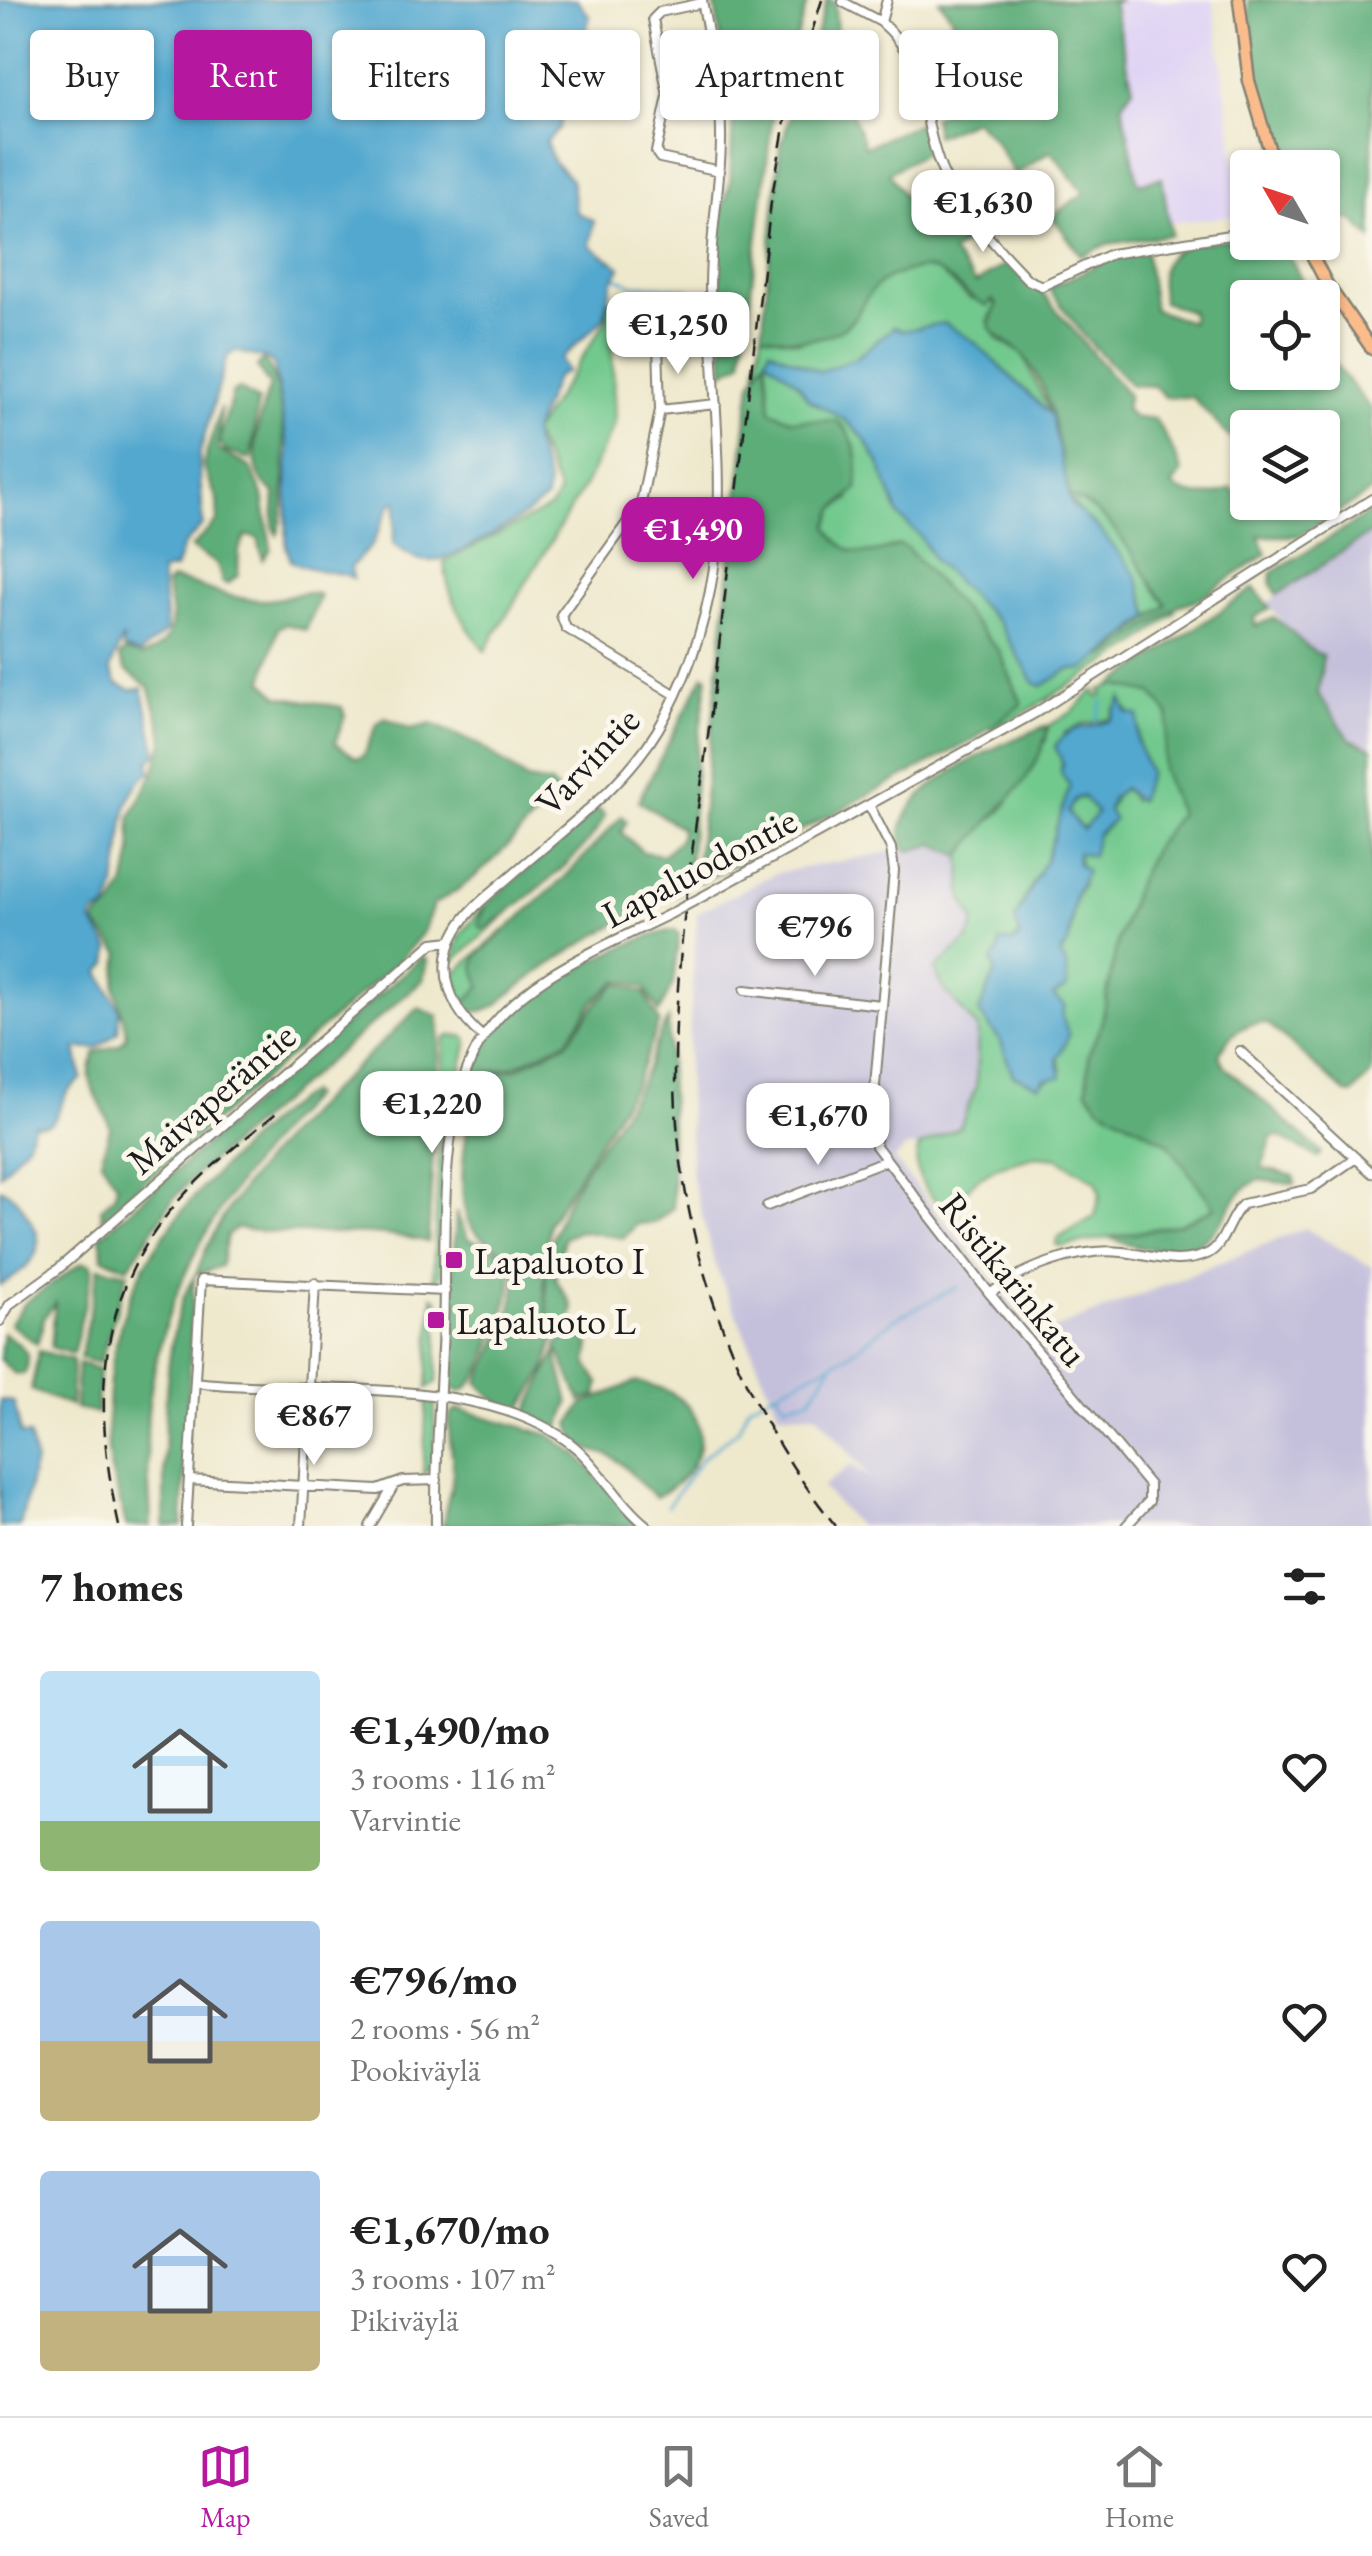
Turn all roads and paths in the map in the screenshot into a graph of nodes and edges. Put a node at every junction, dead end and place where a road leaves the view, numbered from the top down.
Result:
1 (887, 0) edge
2 (1239, 0) edge
3 (702, 2) edge
4 (843, 2) edge
5 (881, 22) junction
6 (1269, 150) edge
7 (720, 170) junction
8 (1230, 234) edge
9 (1314, 260) edge
10 (658, 343) dead end
11 (1372, 348) edge
12 (716, 404) junction
13 (660, 410) junction
14 (1372, 499) edge
15 (676, 694) junction
16 (870, 808) junction
17 (451, 941) junction
18 (745, 990) dead end
19 (881, 1005) junction
20 (483, 1038) junction
21 (1240, 1051) dead end
22 (1356, 1158) junction
23 (884, 1161) junction
24 (1372, 1173) edge
25 (767, 1206) dead end
26 (315, 1283) junction
27 (445, 1291) junction
28 (990, 1294) junction
29 (5, 1303) edge
30 (0, 1321) edge
31 (195, 1382) junction
32 (309, 1388) junction
33 (440, 1396) junction
34 (188, 1480) junction
35 (437, 1480) junction
36 (395, 1484) junction
37 (304, 1486) junction
38 (186, 1526) edge
39 (301, 1526) edge
40 (370, 1526) edge
41 (436, 1526) edge
42 (648, 1526) edge
43 (1126, 1526) edge

1 - 5 street
2 - 6 main road
3 - 7 street, Varvintie
3 - 7 street
4 - 5 street
5 - 8 street
7 - 12 street, Varvintie
9 - 11 main road
10 - 13 street
12 - 13 street
12 - 15 street, Varvintie
13 - 15 street
14 - 16 street, Lapaluodontie
15 - 17 street, Varvintie
16 - 19 street, Ristikarinkatu
16 - 20 street, Lapaluodontie, bridge
17 - 20 street
17 - 29 street, Maivaperäntie
18 - 19 street
19 - 23 street, Ristikarinkatu
20 - 27 street, Lapaluodontie
21 - 22 street
22 - 24 street
22 - 28 street
23 - 25 street
23 - 28 street, Ristikarinkatu
26 - 27 street
26 - 31 street
26 - 32 street
27 - 33 street, Lapaluodontie
28 - 43 street, Ristikarinkatu
29 - 30 street, Maivaperäntie
31 - 32 street
31 - 34 street
32 - 33 street
32 - 37 street
33 - 35 street, Lapaluodontie
33 - 42 street
34 - 37 street
34 - 38 street
35 - 36 street
35 - 41 street, Lapaluodontie
36 - 37 street
36 - 40 street
37 - 39 street

